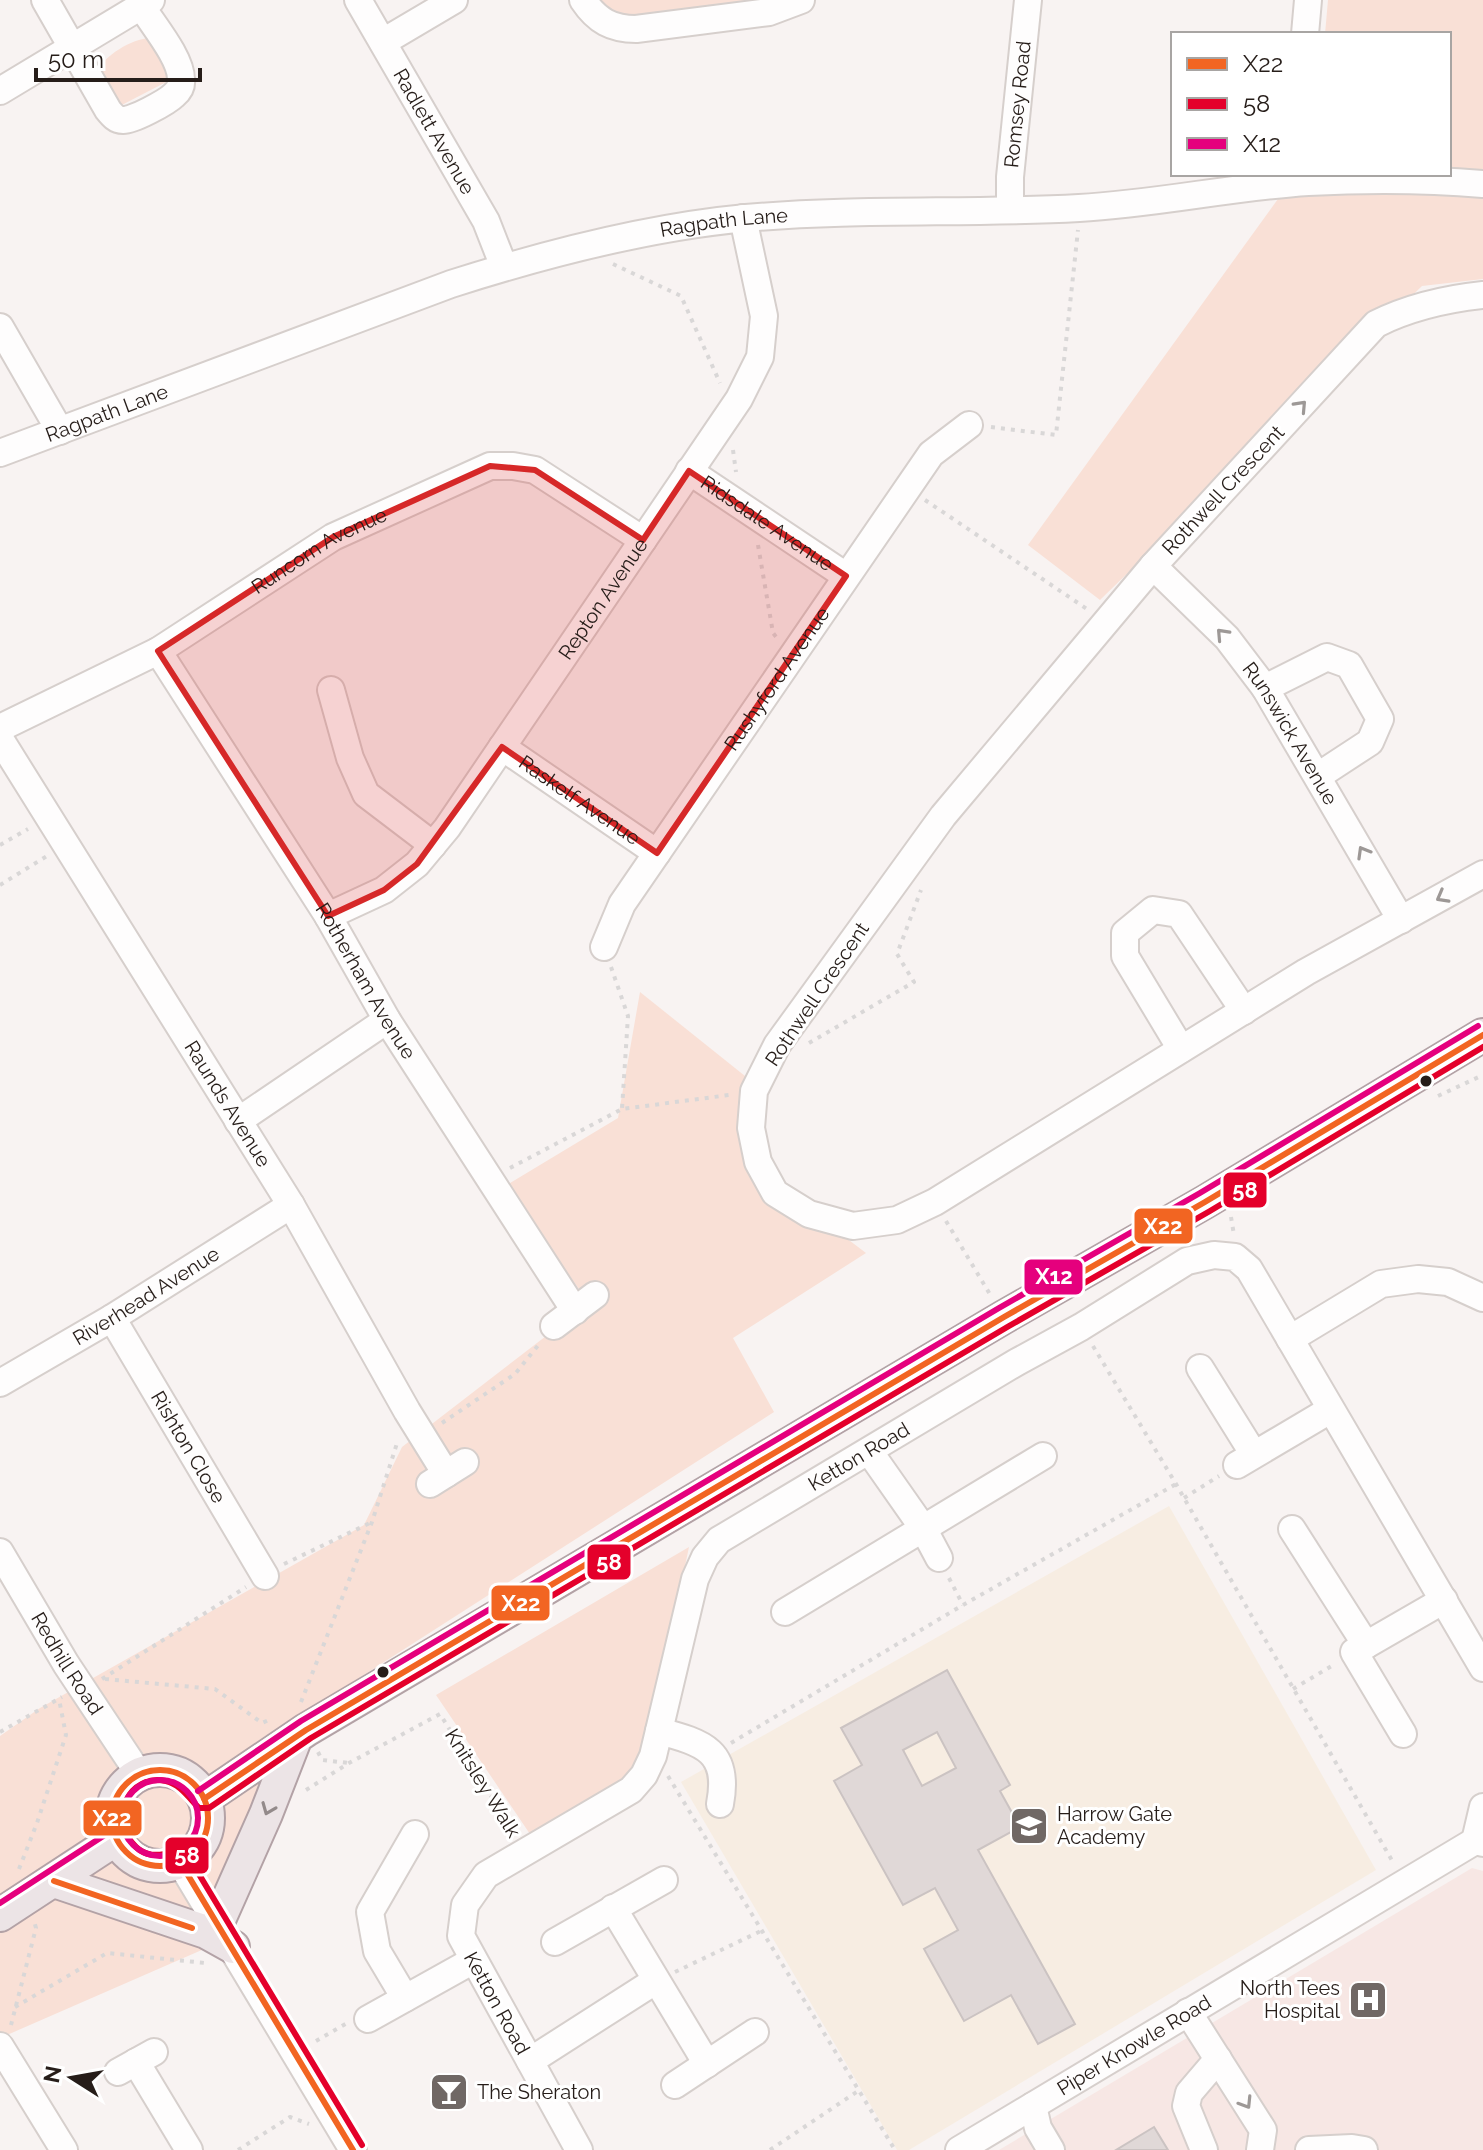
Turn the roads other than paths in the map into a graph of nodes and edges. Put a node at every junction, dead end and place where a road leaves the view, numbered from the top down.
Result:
1 (45, 0) edge
2 (358, 0) edge
3 (454, 0) edge
4 (583, 0) edge
5 (801, 0) edge
6 (1028, 0) edge
7 (1308, 0) edge
8 (147, 3) edge
9 (1305, 32) edge
10 (383, 42) junction
11 (73, 49) junction
12 (0, 91) edge
13 (1483, 184) edge
14 (1010, 210) junction
15 (743, 218) junction
16 (504, 267) junction
17 (1483, 295) edge
18 (0, 327) edge
19 (969, 425) road end
20 (60, 431) junction
21 (0, 453) edge
22 (689, 471) junction
23 (643, 540) junction
24 (1153, 566) junction
25 (846, 576) junction
26 (158, 651) junction
27 (1265, 688) junction
28 (331, 690) dead end
29 (0, 728) edge
30 (0, 739) edge
31 (502, 747) junction
32 (1318, 776) junction
33 (433, 845) junction
34 (657, 853) junction
35 (1483, 874) edge
36 (328, 916) junction
37 (1401, 920) junction
38 (604, 947) road end
39 (1244, 1011) junction
40 (387, 1020) junction
41 (1483, 1035) edge
42 (1181, 1049) junction
43 (238, 1121) junction
44 (291, 1205) junction
45 (1483, 1298) edge
46 (575, 1311) road end
47 (112, 1318) junction
48 (1290, 1339) junction
49 (1200, 1368) dead end
50 (0, 1383) edge
51 (1330, 1410) junction
52 (869, 1451) junction
53 (1043, 1456) dead end
54 (447, 1473) dead end
55 (923, 1528) junction
56 (1292, 1529) dead end
57 (0, 1552) edge
58 (939, 1558) road end
59 (265, 1576) road end
60 (1444, 1600) junction
61 (785, 1612) dead end
62 (1360, 1649) junction
63 (1483, 1668) edge
64 (299, 1727) junction
65 (1403, 1734) dead end
66 (656, 1744) junction
67 (139, 1774) junction
68 (204, 1799) junction
69 (720, 1804) dead end
70 (1483, 1807) edge
71 (415, 1834) dead end
72 (116, 1839) junction
73 (1479, 1842) edge
74 (180, 1862) junction
75 (664, 1880) dead end
76 (54, 1881) junction
77 (613, 1908) junction
78 (11, 1921) edge
79 (555, 1942) dead end
80 (232, 1945) junction
81 (472, 1961) junction
82 (655, 1981) junction
83 (405, 1998) junction
84 (1188, 2012) junction
85 (368, 2019) road end
86 (755, 2032) dead end
87 (2, 2048) edge
88 (1218, 2059) junction
89 (530, 2061) junction
90 (136, 2062) dead end
91 (707, 2064) junction
92 (675, 2085) dead end
93 (1033, 2106) junction
94 (350, 2144) edge
95 (1268, 2149) edge
96 (64, 2150) edge
97 (189, 2150) edge
98 (579, 2150) edge
99 (959, 2150) edge
100 (1051, 2150) edge
101 (1204, 2150) edge
102 (1309, 2150) edge
103 (1364, 2150) edge

1 - 11 street
2 - 10 street, Radlett Avenue
3 - 10 street
4 - 5 street
6 - 14 street, Romsey Road
7 - 9 street
8 - 11 street
8 - 11 street
10 - 16 street, Radlett Avenue
11 - 12 street
13 - 14 street, Ragpath Lane
14 - 15 street, Ragpath Lane
15 - 16 street, Ragpath Lane
15 - 22 street, Repton Avenue
16 - 20 street, Ragpath Lane
24 -> 17 street, Rothwell Crescent
18 - 20 street
19 - 25 street, Rushyford Avenue
20 - 21 street, Ragpath Lane
22 - 23 street, Repton Avenue
22 - 25 street, Ridsdale Avenue
23 - 26 street, Runcorn Avenue
23 - 31 street, Repton Avenue
27 -> 24 street, Runswick Avenue
24 - 42 street, Rothwell Crescent
25 - 34 street, Rushyford Avenue
26 - 29 street, Runcorn Avenue
26 - 36 street, Rotherham Avenue
27 - 32 street, Runswick Avenue
27 - 32 street
28 - 33 street
30 - 43 street, Raunds Avenue
31 - 33 street, Repton Avenue
31 - 34 street, Raskelf Avenue
37 -> 32 street, Runswick Avenue
33 - 36 street, Repton Avenue
34 - 38 street, Rushyford Avenue
35 -> 37 street, Rothwell Crescent
36 - 40 street, Rotherham Avenue
37 - 39 street, Rothwell Crescent
39 - 42 street, Rothwell Crescent
39 - 42 street
40 - 43 street
40 - 46 street, Rotherham Avenue
41 - 64 main road
43 - 44 street, Raunds Avenue
44 - 47 street, Riverhead Avenue
44 - 54 street, Raunds Avenue
45 - 48 street
47 - 50 street, Riverhead Avenue
47 - 59 street, Rishton Close
48 - 51 street, Ketton Road
48 - 52 street, Ketton Road
49 - 51 street
51 - 60 street, Ketton Road
52 - 55 street
52 - 66 street, Ketton Road
53 - 55 street
55 - 58 street
55 - 61 street
56 - 62 street
57 - 67 street, Redhill Road
60 - 62 street
60 - 63 street, Ketton Road
62 - 65 street
64 - 68 main road
64 -> 80 main road
66 - 69 street
66 - 81 street, Ketton Road
67 - 68 main road
67 - 72 main road
68 - 74 main road
70 - 73 street, Piper Knowle Road
71 - 83 street
72 - 74 main road
72 - 76 main road
73 - 84 street, Piper Knowle Road
74 - 80 street
75 - 77 street
76 - 78 main road
76 - 80 main road
77 - 79 street
77 - 82 street
80 - 94 street
81 - 83 street
81 - 89 street, Ketton Road
82 - 89 street
82 - 91 street
83 - 85 street
84 - 88 street
84 - 93 street, Piper Knowle Road
86 - 91 street
87 - 96 street
88 -> 95 street
88 - 101 street
89 - 98 street, Ketton Road
90 - 97 street
91 - 92 street
93 - 99 street, Piper Knowle Road
93 - 100 street
102 - 103 street

